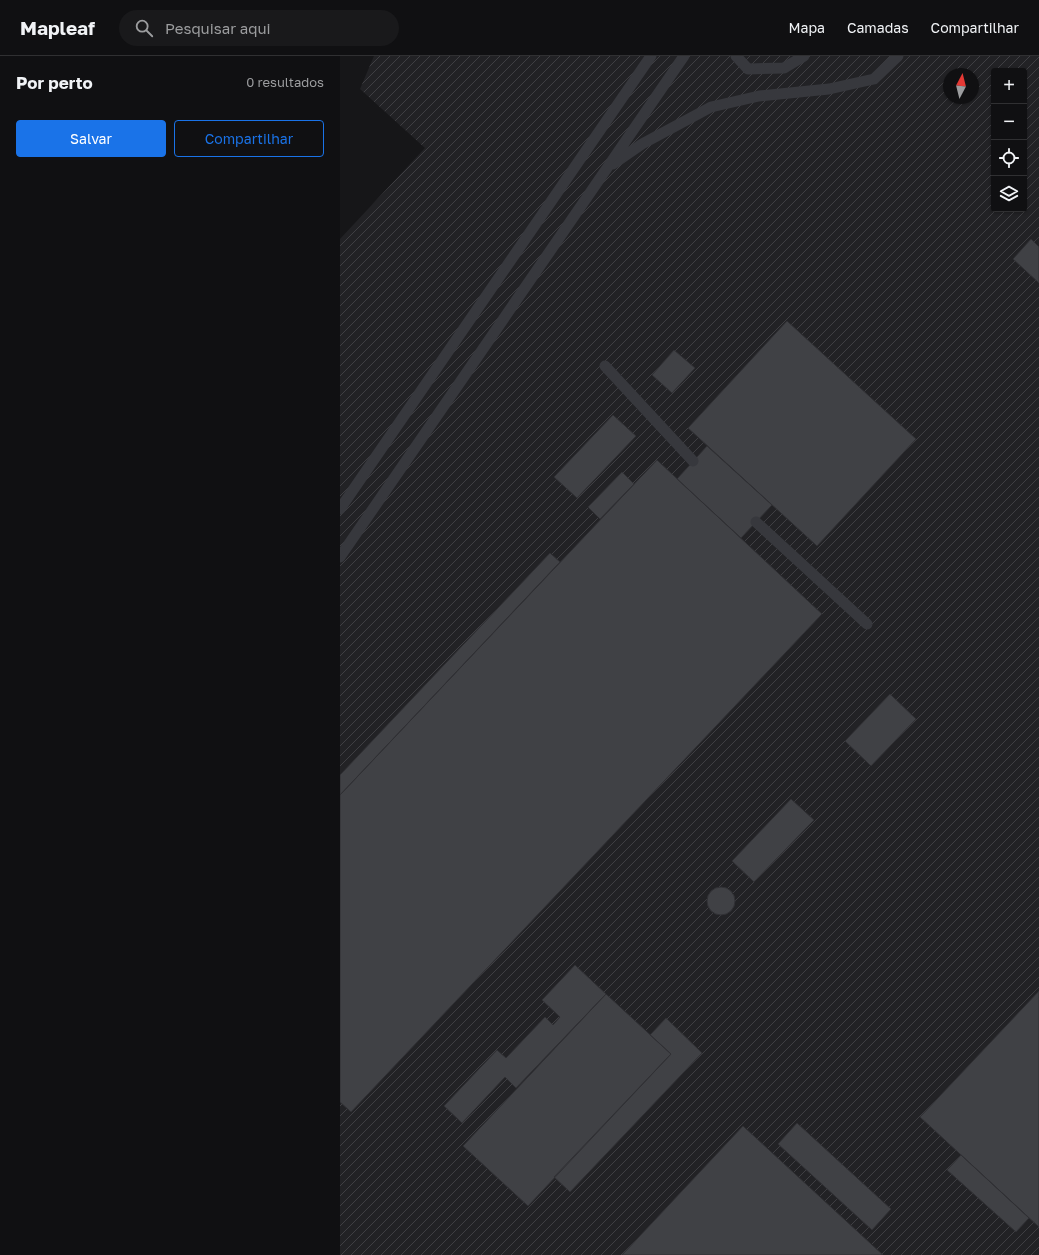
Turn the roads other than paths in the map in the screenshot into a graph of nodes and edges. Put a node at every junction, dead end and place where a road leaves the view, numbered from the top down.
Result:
1 (651, 56) edge
2 (684, 56) edge
3 (736, 56) edge
4 (804, 56) edge
5 (898, 56) edge
6 (606, 169) junction
7 (605, 366) dead end
8 (693, 461) dead end
9 (340, 509) edge
10 (756, 522) dead end
11 (340, 558) edge
12 (868, 624) dead end

1 - 9 lane
2 - 6 lane
3 - 4 lane
5 - 6 lane
6 - 11 lane
7 - 8 lane
10 - 12 lane

